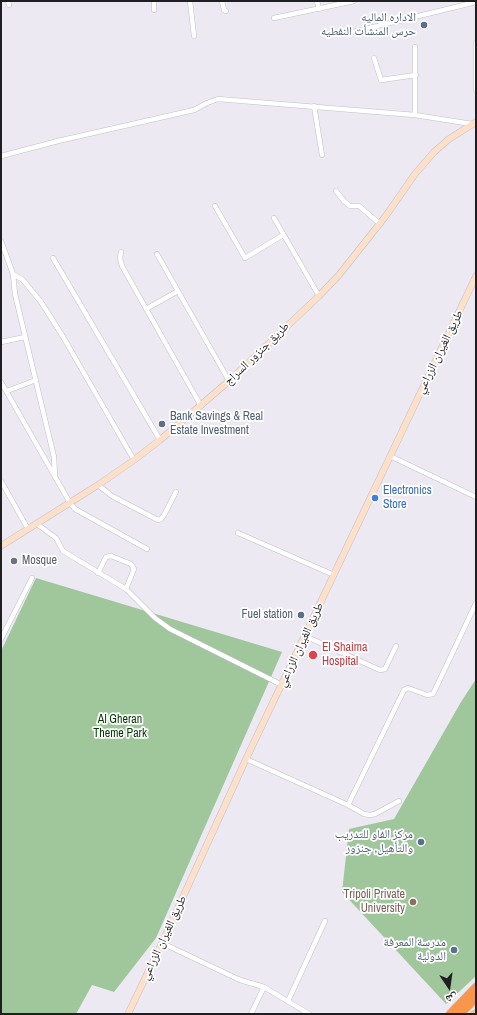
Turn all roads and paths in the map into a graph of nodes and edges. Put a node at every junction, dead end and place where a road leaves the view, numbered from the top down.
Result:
1 (154, 1) edge
2 (190, 1) edge
3 (222, 1) edge
4 (317, 1) edge
5 (354, 1) edge
6 (476, 2) edge
7 (319, 9) junction
8 (154, 10) dead end
9 (226, 11) dead end
10 (274, 18) dead end
11 (353, 32) dead end
12 (194, 36) dead end
13 (476, 43) edge
14 (415, 48) dead end
15 (374, 58) dead end
16 (416, 75) junction
17 (476, 90) edge
18 (314, 106) junction
19 (415, 115) junction
20 (474, 123) edge
21 (322, 155) dead end
22 (1, 156) edge
23 (336, 191) dead end
24 (215, 206) dead end
25 (274, 218) dead end
26 (380, 224) junction
27 (283, 235) junction
28 (1, 241) edge
29 (121, 252) dead end
30 (157, 254) dead end
31 (53, 258) dead end
32 (13, 274) junction
33 (476, 276) edge
34 (178, 291) junction
35 (319, 296) junction
36 (146, 309) junction
37 (25, 337) junction
38 (1, 342) edge
39 (36, 380) junction
40 (229, 381) junction
41 (1, 382) edge
42 (6, 391) junction
43 (201, 406) junction
44 (160, 440) junction
45 (390, 456) junction
46 (134, 460) junction
47 (55, 477) junction
48 (1, 481) edge
49 (98, 485) junction
50 (176, 492) dead end
51 (476, 498) edge
52 (70, 503) junction
53 (37, 524) junction
54 (28, 529) junction
55 (238, 533) dead end
56 (1, 544) edge
57 (147, 549) dead end
58 (98, 573) junction
59 (334, 574) junction
60 (32, 578) dead end
61 (126, 589) junction
62 (476, 603) edge
63 (305, 636) junction
64 (1, 639) edge
65 (396, 646) dead end
66 (282, 685) junction
67 (246, 759) junction
68 (399, 801) dead end
69 (348, 805) junction
70 (325, 921) dead end
71 (162, 943) junction
72 (264, 987) junction
73 (476, 987) edge
74 (476, 998) edge
75 (288, 1001) junction
76 (128, 1014) edge
77 (251, 1014) edge
78 (309, 1014) edge
79 (450, 1014) edge
80 (460, 1014) edge

1 - 8 street
2 - 12 street
3 - 9 street
4 - 7 street
5 - 7 street
6 - 11 street
7 - 10 street
13 - 17 street
14 - 16 street
15 - 16 street
16 - 19 street
18 - 19 street
18 - 21 street
18 - 22 street
19 - 20 street
20 - 26 street, طريق جنزور السراج
23 - 26 street
24 - 27 street
25 - 27 street
26 - 35 street, طريق جنزور السراج
27 - 35 street
28 - 32 street
29 - 36 street
30 - 34 street
31 - 44 street
32 - 37 street
32 - 46 street
33 - 45 street, طريق الغيران الزراعي
34 - 36 street
34 - 40 street
35 - 40 street, طريق جنزور السراج
36 - 43 street
37 - 38 street
37 - 39 street
39 - 42 street
39 - 47 street
40 - 43 street, طريق جنزور السراج
41 - 42 street
42 - 47 street
43 - 44 street, طريق جنزور السراج
44 - 46 street, طريق جنزور السراج
45 - 51 street
45 - 59 street, طريق الغيران الزراعي
46 - 49 street, طريق جنزور السراج
47 - 52 street
48 - 54 street
49 - 50 street
49 - 52 street, طريق جنزور السراج
52 - 53 street, طريق جنزور السراج
52 - 57 street
53 - 54 street, طريق جنزور السراج
53 - 58 street
54 - 56 street, طريق جنزور السراج
55 - 59 street
58 - 61 street
58 - 61 street
59 - 63 street, طريق الغيران الزراعي
60 - 64 street
61 - 66 street
62 - 69 street
63 - 65 street
63 - 66 street, طريق الغيران الزراعي
66 - 67 street, طريق الغيران الزراعي
67 - 69 street
67 - 71 street, طريق الغيران الزراعي
68 - 69 street
70 - 75 street
71 - 72 street
71 - 76 street, طريق الغيران الزراعي
72 - 75 street
72 - 77 street
73 - 79 highway
74 - 80 highway
75 - 78 street

